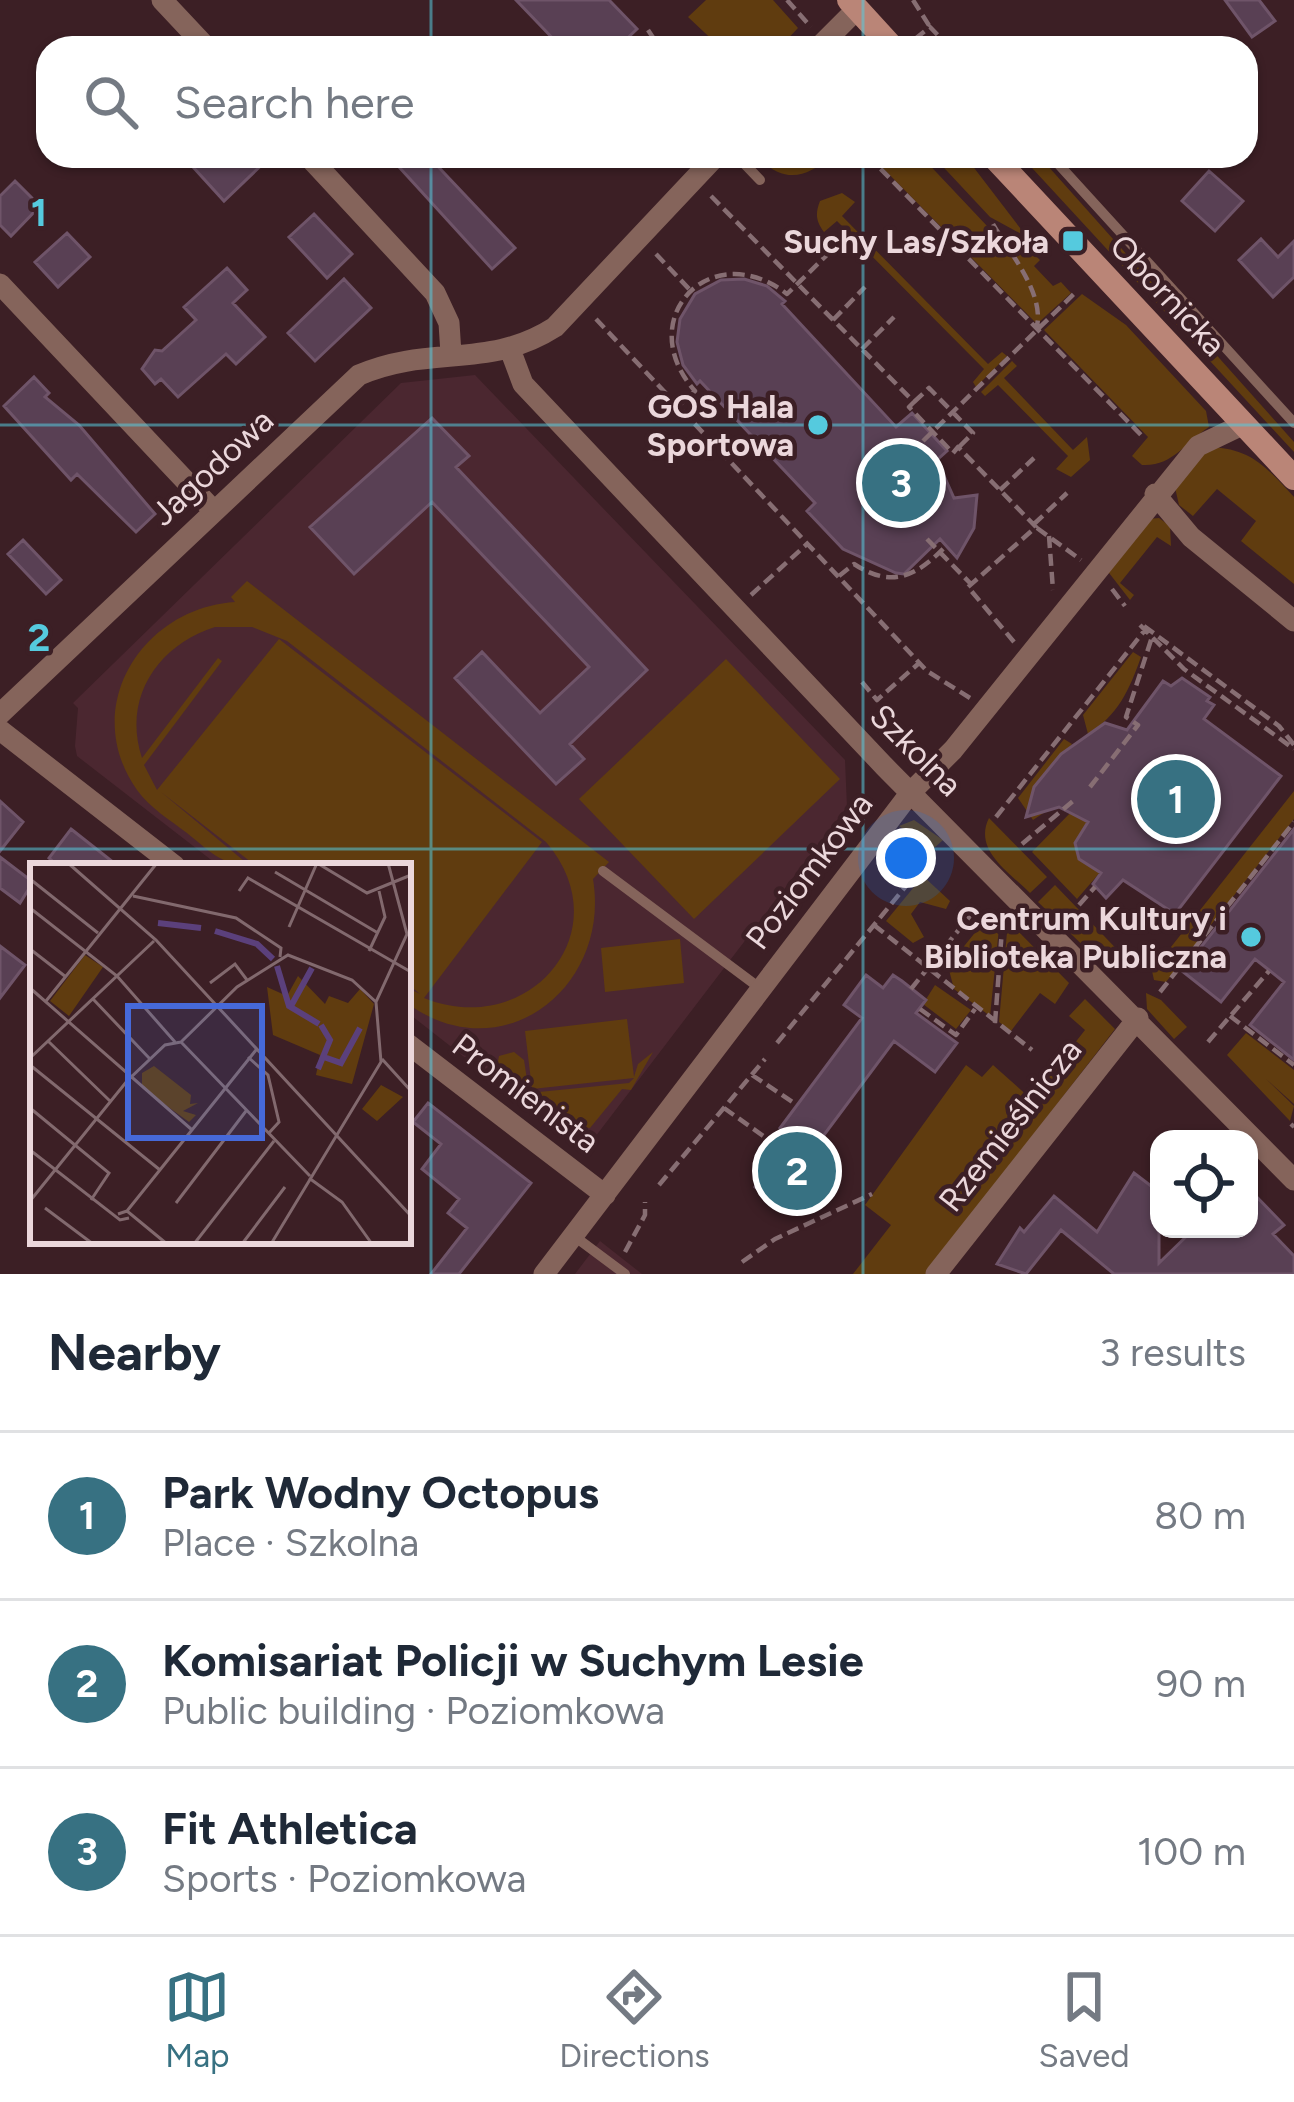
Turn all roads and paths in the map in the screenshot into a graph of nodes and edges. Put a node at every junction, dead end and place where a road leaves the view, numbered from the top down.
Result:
1 (162, 0) edge
2 (788, 0) edge
3 (913, 0) edge
4 (857, 3) edge
5 (930, 27) junction
6 (648, 30) dead end
7 (196, 36) edge
8 (652, 36) edge
9 (813, 36) edge
10 (815, 36) edge
11 (893, 36) edge
12 (916, 36) edge
13 (939, 36) edge
14 (319, 168) edge
15 (705, 168) edge
16 (748, 168) edge
17 (880, 168) edge
18 (1005, 168) edge
19 (1062, 168) edge
20 (760, 180) dead end
21 (711, 196) dead end
22 (993, 224) dead end
23 (830, 252) dead end
24 (656, 254) dead end
25 (0, 284) edge
26 (797, 284) junction
27 (865, 287) dead end
28 (692, 291) junction
29 (1077, 291) dead end
30 (592, 314) dead end
31 (894, 317) dead end
32 (832, 320) junction
33 (1037, 329) junction
34 (862, 349) junction
35 (511, 352) junction
36 (451, 354) junction
37 (914, 402) junction
38 (678, 406) junction
39 (953, 412) junction
40 (1294, 423) edge
41 (1244, 424) junction
42 (933, 432) junction
43 (1144, 438) dead end
44 (923, 441) dead end
45 (958, 447) junction
46 (1034, 458) dead end
47 (1294, 478) edge
48 (1000, 490) junction
49 (1067, 493) dead end
50 (1154, 494) junction
51 (213, 510) junction
52 (1035, 526) junction
53 (1049, 536) junction
54 (927, 539) dead end
55 (807, 544) junction
56 (946, 546) dead end
57 (940, 552) junction
58 (1081, 560) dead end
59 (838, 577) junction
60 (971, 584) junction
61 (759, 588) dead end
62 (1054, 593) dead end
63 (1294, 621) edge
64 (1145, 630) junction
65 (1152, 637) junction
66 (1014, 642) dead end
67 (919, 663) junction
68 (862, 682) dead end
69 (972, 699) dead end
70 (0, 714) edge
71 (0, 730) edge
72 (1294, 747) edge
73 (1090, 787) dead end
74 (911, 792) junction
75 (1073, 801) dead end
76 (995, 817) dead end
77 (1294, 822) edge
78 (1022, 844) dead end
79 (925, 856) dead end
80 (172, 863) edge
81 (603, 871) dead end
82 (1095, 886) dead end
83 (1078, 904) dead end
84 (978, 906) dead end
85 (874, 926) junction
86 (1002, 929) dead end
87 (928, 967) junction
88 (1270, 970) dead end
89 (761, 988) junction
90 (911, 988) dead end
91 (1160, 992) dead end
92 (920, 1009) dead end
93 (975, 1009) junction
94 (1230, 1016) junction
95 (1138, 1018) junction
96 (995, 1023) junction
97 (1208, 1042) dead end
98 (777, 1043) dead end
99 (411, 1046) edge
100 (1032, 1050) dead end
101 (765, 1059) dead end
102 (1294, 1065) edge
103 (752, 1075) junction
104 (797, 1105) dead end
105 (724, 1108) junction
106 (783, 1150) dead end
107 (1294, 1180) edge
108 (659, 1185) dead end
109 (872, 1194) dead end
110 (604, 1195) junction
111 (645, 1202) dead end
112 (574, 1236) junction
113 (625, 1252) dead end
114 (742, 1262) dead end
115 (544, 1274) edge
116 (625, 1274) edge
117 (936, 1274) edge

1 - 7 street
2 - 9 path
3 - 5 path
4 - 10 street
4 - 11 main road
5 - 12 path
5 - 13 path
6 - 8 path
14 - 36 street
15 - 35 street
16 - 20 lane
17 - 33 path
18 - 41 main road, Obornicka
19 - 40 lane
21 - 26 path
22 - 33 path
23 - 26 path
24 - 28 path
25 - 51 street
26 - 28 path
26 - 32 path
27 - 32 path
28 - 38 path
29 - 33 path
30 - 38 path
31 - 34 path
32 - 34 path
33 - 39 path
33 - 43 path
34 - 37 path
35 - 36 street, Jagodowa
35 - 74 street, Szkolna
36 - 51 street, Jagodowa
37 - 39 path
37 - 42 path
38 - 55 path
39 - 42 path
39 - 45 path
41 - 47 main road, Obornicka
41 - 50 street, Poziomkowa
42 - 44 path
42 - 45 path
45 - 48 path
46 - 48 path
48 - 52 path
49 - 52 path
50 - 63 street
50 - 74 street, Poziomkowa
51 - 70 street, Jagodowa
52 - 53 path
52 - 60 path
53 - 58 path
53 - 62 path
54 - 57 path
55 - 59 path
55 - 61 path
56 - 57 path
57 - 59 path
57 - 60 path
59 - 67 path
60 - 66 path
64 - 65 path
64 - 72 path
64 - 76 path
65 - 72 path
65 - 73 path
67 - 68 path
67 - 69 path
71 - 80 street
74 - 89 street, Poziomkowa
74 - 95 street, Szkolna
75 - 78 path
77 - 91 path
79 - 85 path
81 - 89 lane
82 - 83 path
84 - 87 path
85 - 87 path
85 - 98 path
86 - 96 path
87 - 90 path
87 - 93 path
88 - 94 path
89 - 110 street, Poziomkowa
92 - 93 path
93 - 96 path
94 - 97 path
94 - 102 path
95 - 107 street, Szkolna
95 - 117 street, Rzemieślnicza
96 - 100 path
99 - 110 street, Promienista
101 - 103 path
103 - 104 path
103 - 105 path
105 - 106 path
105 - 108 path
109 - 114 path
110 - 112 street, Poziomkowa
111 - 113 path
112 - 115 street, Poziomkowa
112 - 116 lane

